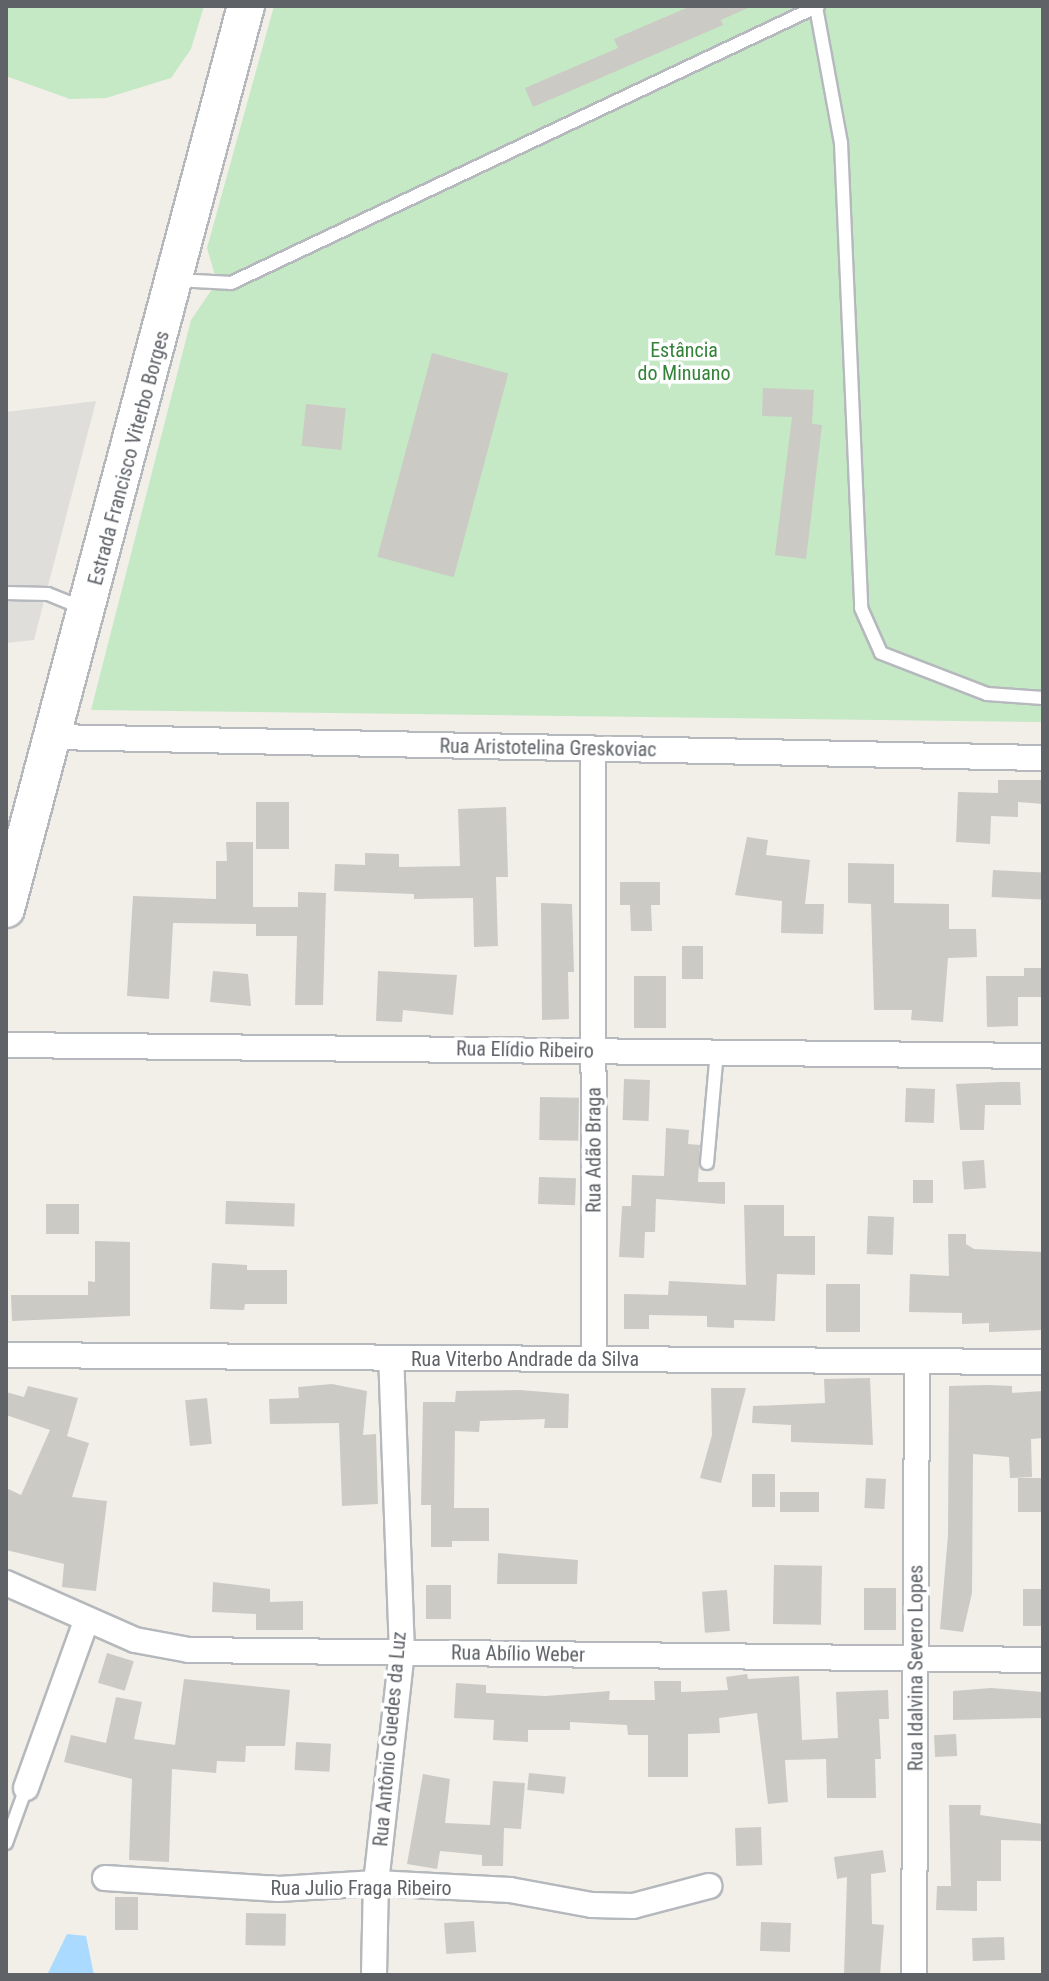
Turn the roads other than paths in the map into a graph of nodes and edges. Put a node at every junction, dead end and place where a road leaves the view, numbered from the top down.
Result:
1 (246, 6) edge
2 (817, 6) edge
3 (177, 280) junction
4 (6, 593) edge
5 (88, 610) junction
6 (1043, 698) edge
7 (54, 737) junction
8 (593, 749) junction
9 (1043, 758) edge
10 (6, 909) edge
11 (6, 1045) edge
12 (594, 1051) junction
13 (717, 1052) junction
14 (1043, 1056) edge
15 (707, 1163) dead end
16 (6, 1355) edge
17 (391, 1358) junction
18 (594, 1359) junction
19 (917, 1361) junction
20 (1043, 1362) edge
21 (6, 1583) edge
22 (86, 1621) junction
23 (402, 1653) junction
24 (916, 1658) junction
25 (1043, 1660) edge
26 (26, 1788) joint
27 (6, 1843) edge
28 (105, 1878) dead end
29 (376, 1883) junction
30 (709, 1886) dead end
31 (374, 1975) edge
32 (914, 1975) edge

1 - 3 street, Estrada Francisco Viterbo Borges
2 - 3 lane
2 - 6 lane
3 - 5 street, Estrada Francisco Viterbo Borges
4 - 5 lane
5 - 7 street, Estrada Francisco Viterbo Borges
7 - 8 street, Rua Aristotelina Greskoviac
7 - 10 street, Estrada Francisco Viterbo Borges
8 - 9 street, Rua Aristotelina Greskoviac
8 - 12 street, Rua Adão Braga
11 - 12 street, Rua Elídio Ribeiro
12 - 13 street, Rua Elídio Ribeiro
12 - 18 street, Rua Adão Braga
13 - 14 street, Rua Elídio Ribeiro
13 - 15 lane
16 - 17 street, Rua Viterbo Andrade da Silva
17 - 18 street, Rua Viterbo Andrade da Silva
17 - 23 street, Rua Antônio Guedes da Luz
18 - 19 street, Rua Viterbo Andrade da Silva
19 - 20 street, Rua Viterbo Andrade da Silva
19 - 24 street, Rua Idalvina Severo Lopes
21 - 22 street, Rua Abílio Weber
22 - 23 street, Rua Abílio Weber
22 - 26 street
23 - 24 street, Rua Abílio Weber
23 - 29 street, Rua Antônio Guedes da Luz
24 - 25 street, Rua Abílio Weber
24 - 32 street, Rua Idalvina Severo Lopes
26 - 27 lane
28 - 29 street, Rua Julio Fraga Ribeiro
29 - 30 street, Rua Julio Fraga Ribeiro
29 - 31 street, Rua Antônio Guedes da Luz

